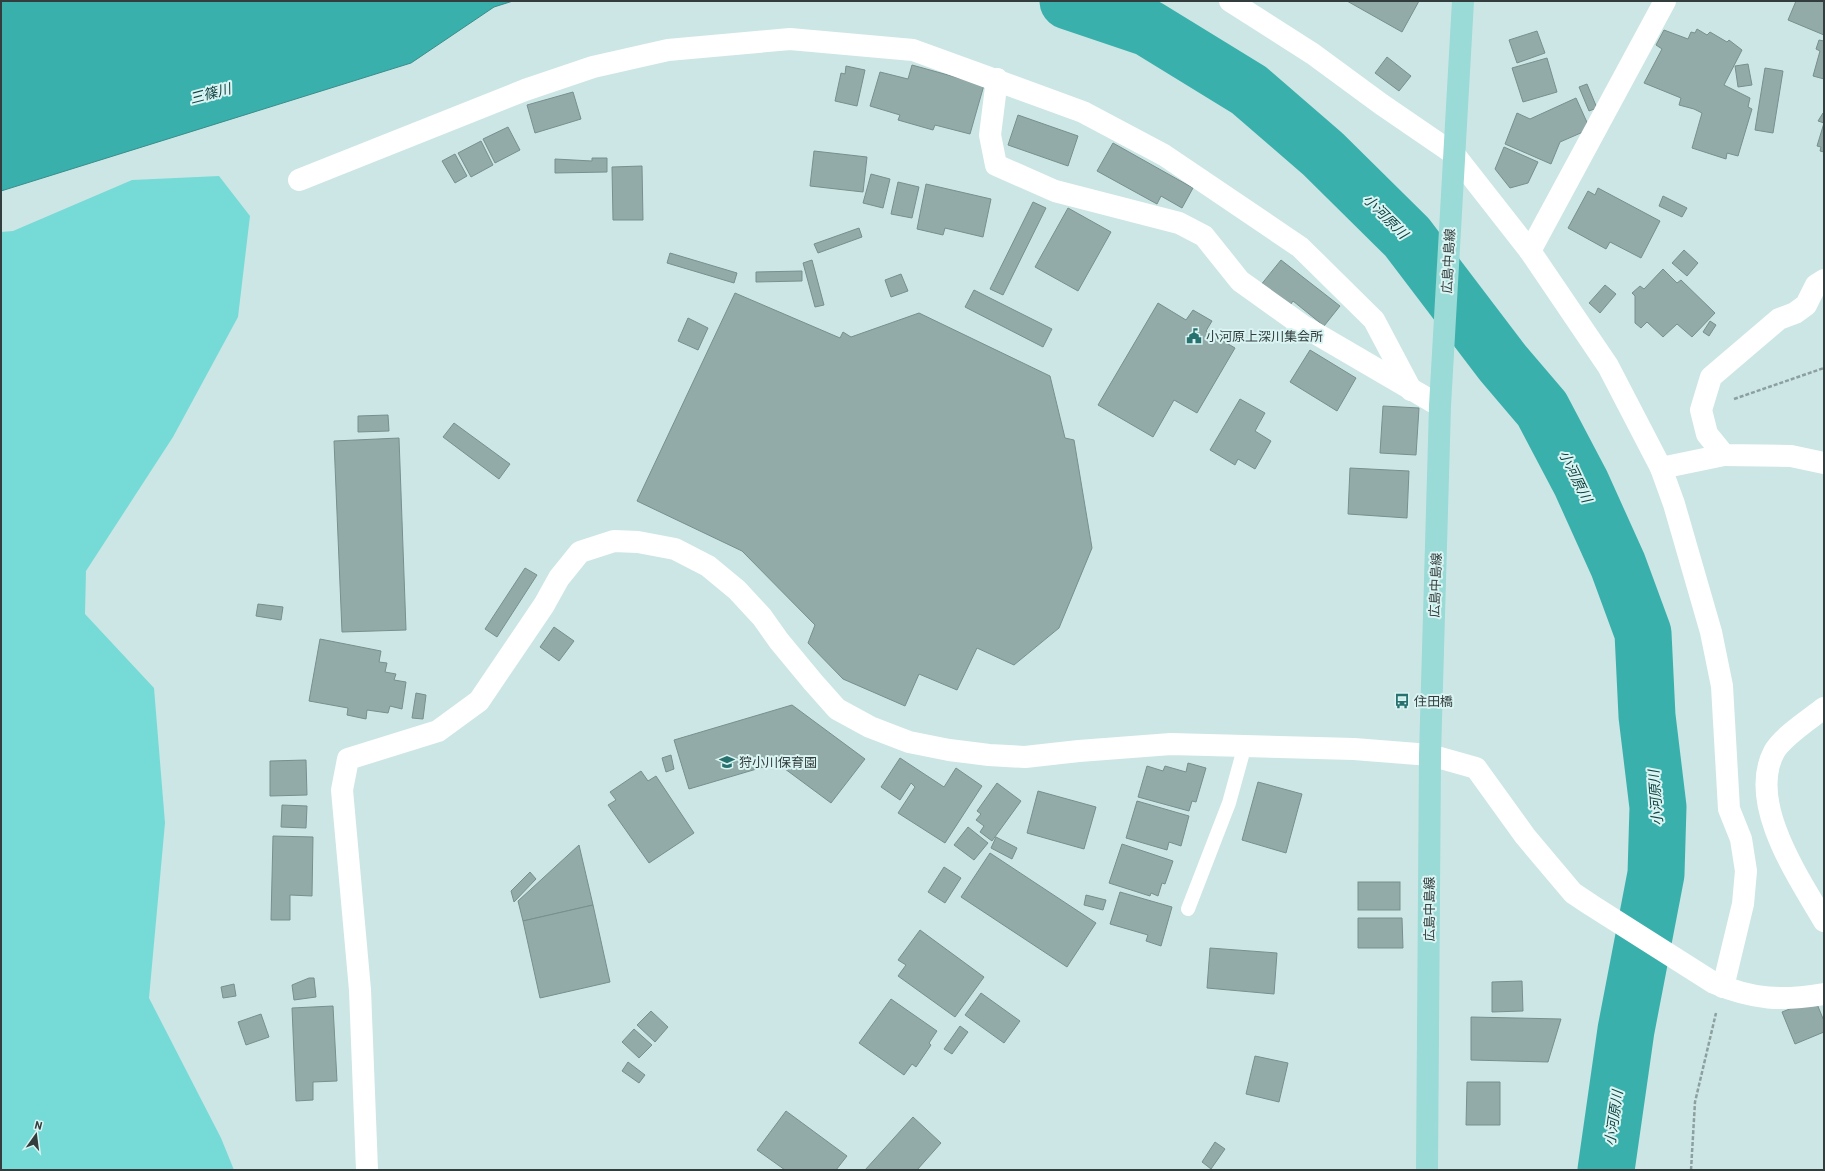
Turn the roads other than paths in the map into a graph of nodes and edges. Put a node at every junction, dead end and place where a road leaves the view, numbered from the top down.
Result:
1 (1230, 1) edge
2 (1463, 1) edge
3 (1666, 1) edge
4 (996, 79) junction
5 (1454, 154) junction
6 (299, 180) dead end
7 (1530, 250) junction
8 (1824, 280) edge
9 (1411, 390) junction
10 (1440, 397) junction
11 (1724, 455) junction
12 (1824, 463) edge
13 (1661, 468) junction
14 (1824, 708) edge
15 (1245, 745) junction
16 (1430, 754) junction
17 (1188, 909) dead end
18 (1824, 921) edge
19 (1718, 985) junction
20 (1824, 994) edge
21 (366, 1170) edge
22 (1427, 1170) edge

1 - 5 street
2 - 5 main road, 広島中島線
3 - 7 street
4 - 6 street
4 - 9 street
4 - 9 street
5 - 7 street
5 - 10 main road, 広島中島線
7 - 13 street
8 - 11 street
9 - 10 street
10 - 16 main road, 広島中島線
11 - 12 street
11 - 13 street
13 - 19 street
14 - 18 street
15 - 16 street
15 - 17 lane
15 - 21 street
16 - 19 street
16 - 22 main road, 広島中島線
19 - 20 street

